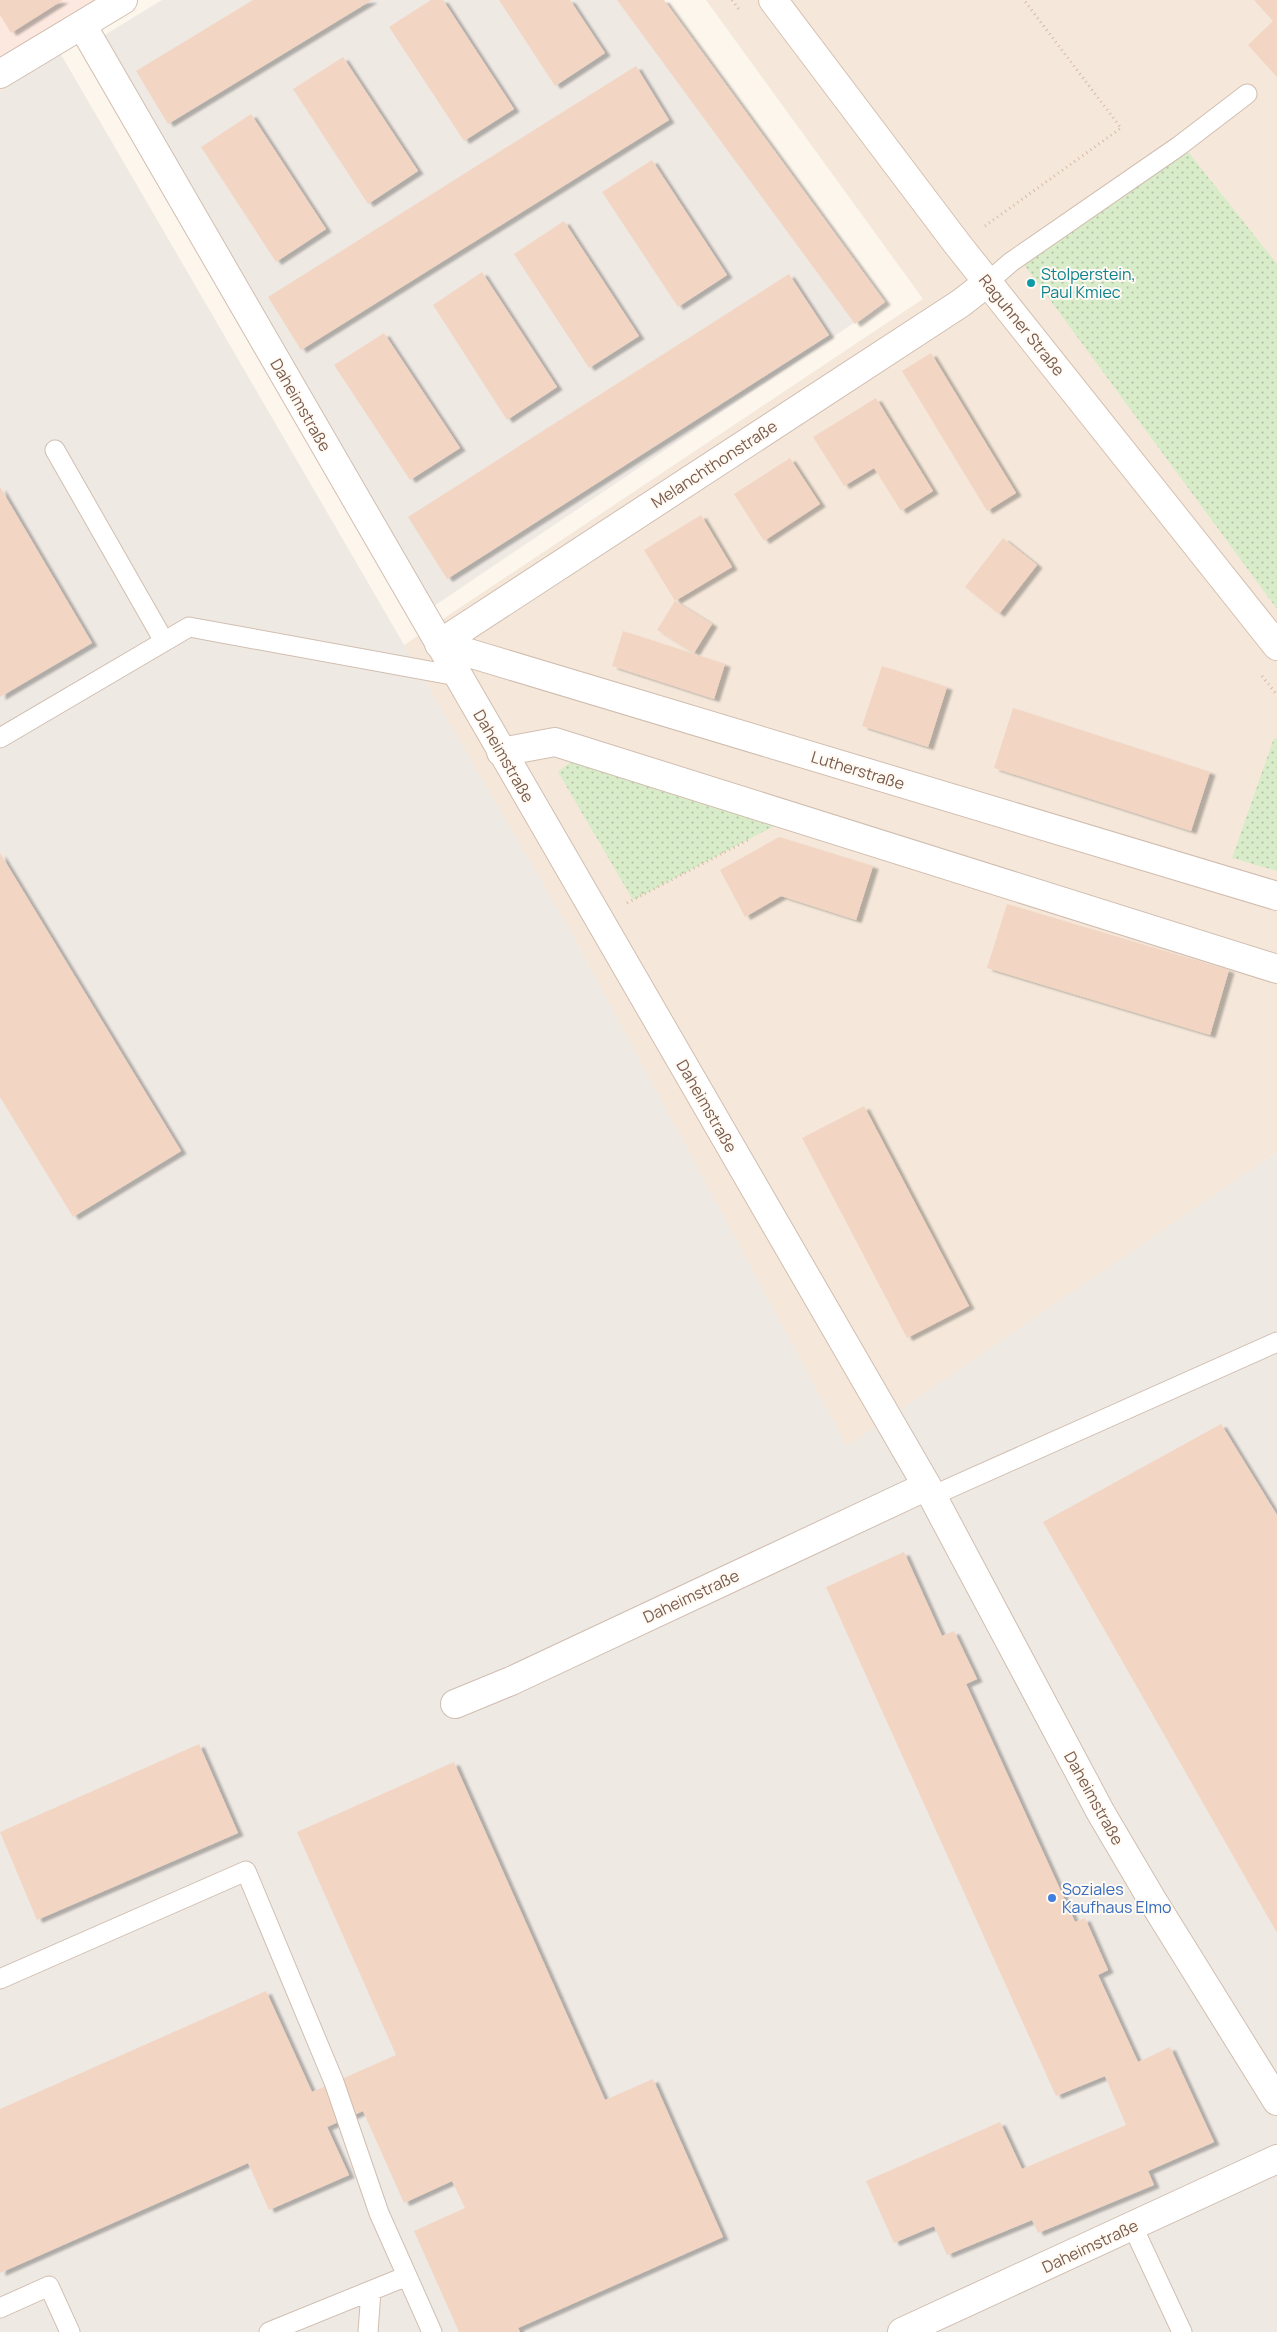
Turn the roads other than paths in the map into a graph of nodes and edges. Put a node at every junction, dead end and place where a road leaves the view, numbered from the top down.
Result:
1 (123, 0) edge
2 (773, 0) edge
3 (82, 25) junction
4 (0, 74) edge
5 (1247, 94) dead end
6 (988, 282) junction
7 (55, 450) dead end
8 (164, 641) junction
9 (439, 644) junction
10 (1277, 646) edge
11 (457, 676) junction
12 (0, 738) edge
13 (501, 752) junction
14 (1277, 896) edge
15 (1277, 969) edge
16 (1277, 1342) edge
17 (930, 1491) junction
18 (455, 1704) dead end
19 (0, 1979) edge
20 (1277, 2101) edge
21 (1277, 2159) edge
22 (1133, 2227) junction
23 (407, 2276) junction
24 (371, 2291) junction
25 (0, 2308) edge
26 (70, 2332) edge
27 (269, 2332) edge
28 (368, 2332) edge
29 (432, 2332) edge
30 (902, 2332) edge
31 (1182, 2332) edge

1 - 3 street
2 - 6 street, Raguhner Straße
3 - 4 street
3 - 9 street, Daheimstraße
5 - 6 lane
6 - 9 street, Melanchthonstraße
6 - 10 street, Raguhner Straße
7 - 8 lane
8 - 11 lane
8 - 12 lane
9 - 11 street, Daheimstraße
9 - 14 street, Lutherstraße
11 - 13 street, Daheimstraße
13 - 15 street
13 - 17 street, Daheimstraße
16 - 17 lane
17 - 18 street, Daheimstraße
17 - 20 street, Daheimstraße
19 - 23 lane
21 - 22 street, Daheimstraße
22 - 30 street, Daheimstraße
22 - 31 lane
23 - 24 lane
23 - 29 lane
24 - 27 lane
24 - 28 lane
25 - 26 lane

